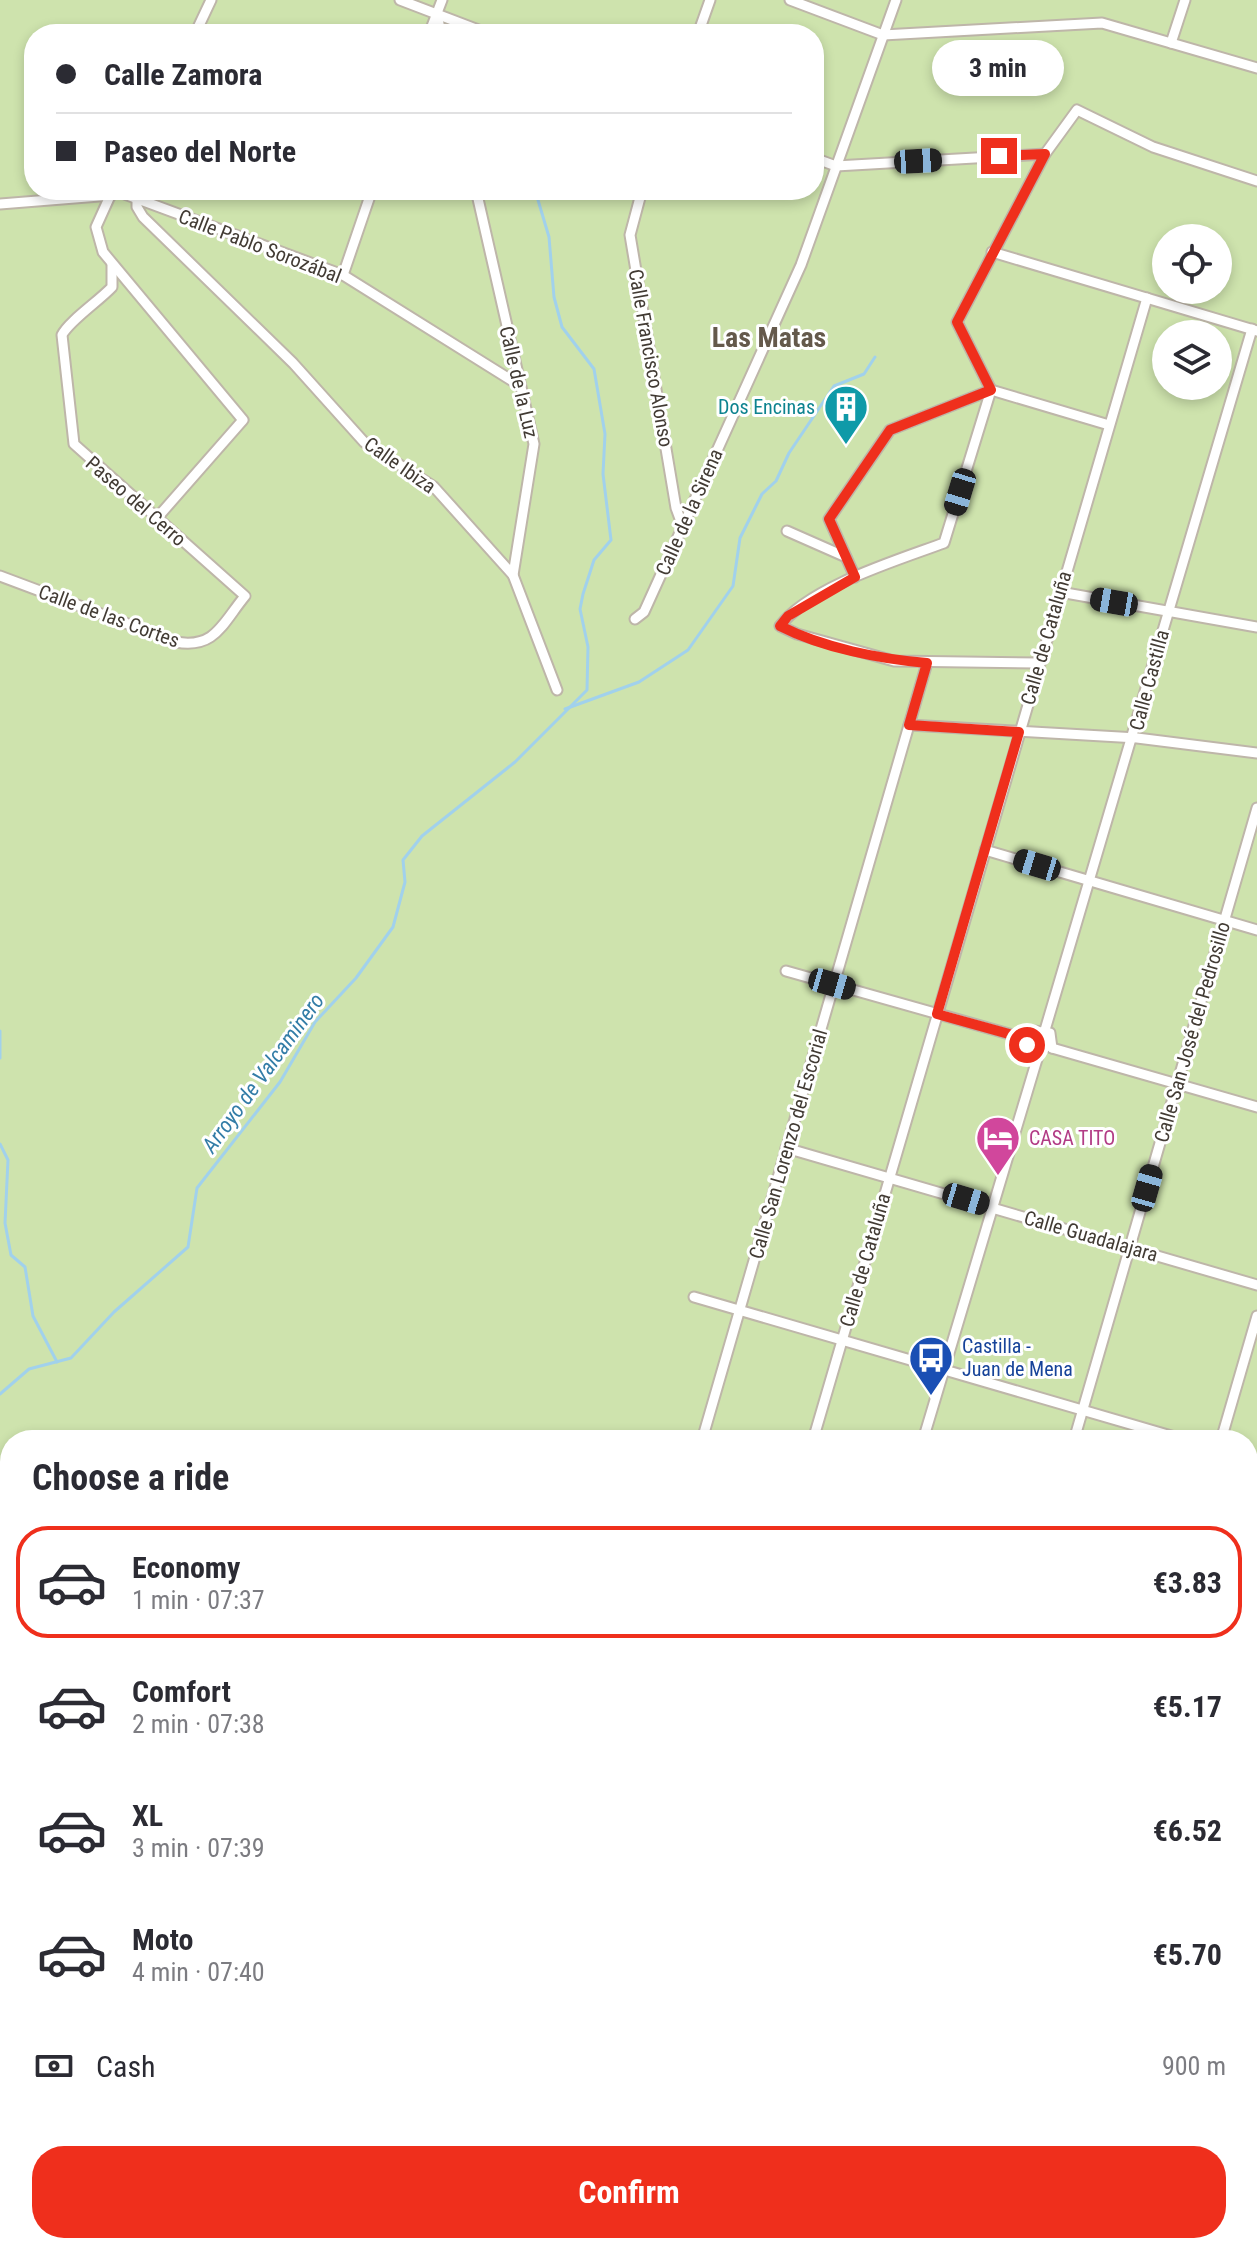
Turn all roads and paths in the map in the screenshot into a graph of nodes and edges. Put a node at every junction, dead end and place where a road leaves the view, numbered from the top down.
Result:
1 (211, 0) edge
2 (400, 0) edge
3 (442, 0) edge
4 (710, 0) edge
5 (790, 0) edge
6 (896, 0) edge
7 (1185, 0) edge
8 (437, 14) junction
9 (200, 24) edge
10 (433, 24) edge
11 (439, 24) edge
12 (463, 24) edge
13 (702, 24) edge
14 (883, 35) junction
15 (1171, 43) junction
16 (1257, 68) edge
17 (1045, 154) junction
18 (824, 162) edge
19 (836, 166) junction
20 (1257, 181) edge
21 (42, 200) edge
22 (112, 200) edge
23 (137, 200) joint
24 (369, 200) edge
25 (478, 200) edge
26 (639, 200) edge
27 (824, 200) edge
28 (824, 200) edge
29 (0, 204) edge
30 (992, 252) junction
31 (112, 264) junction
32 (343, 275) junction
33 (1147, 298) junction
34 (1254, 330) edge
35 (519, 385) junction
36 (991, 390) junction
37 (1109, 425) junction
38 (157, 518) junction
39 (683, 527) junction
40 (787, 531) dead end
41 (846, 557) junction
42 (513, 575) junction
43 (0, 576) edge
44 (855, 577) junction
45 (1060, 592) junction
46 (245, 596) joint
47 (1168, 611) junction
48 (635, 619) dead end
49 (1257, 627) edge
50 (927, 663) junction
51 (1037, 663) junction
52 (557, 690) dead end
53 (909, 725) junction
54 (1019, 732) junction
55 (1133, 738) junction
56 (1257, 753) edge
57 (1257, 808) edge
58 (985, 850) junction
59 (1088, 881) junction
60 (1225, 920) junction
61 (1257, 930) edge
62 (786, 971) dead end
63 (832, 984) junction
64 (937, 1014) junction
65 (1045, 1030) junction
66 (1027, 1039) junction
67 (1052, 1048) junction
68 (1038, 1056) junction
69 (1177, 1085) junction
70 (1257, 1107) edge
71 (786, 1148) junction
72 (889, 1176) junction
73 (992, 1207) junction
74 (1130, 1248) junction
75 (1257, 1285) edge
76 (694, 1297) dead end
77 (741, 1312) junction
78 (1257, 1316) edge
79 (843, 1341) junction
80 (943, 1371) junction
81 (1082, 1412) junction
82 (705, 1430) edge
83 (816, 1430) edge
84 (926, 1430) edge
85 (1077, 1430) edge
86 (1148, 1430) edge
87 (1224, 1430) edge

1 - 9 street
2 - 8 street
3 - 8 street
4 - 13 street
5 - 14 street
6 - 14 street, Calle de la Sirena
7 - 15 street
8 - 10 street
8 - 11 street
8 - 12 street
14 - 15 street
14 - 19 street, Calle de la Sirena
15 - 16 street
17 - 19 street
17 - 20 street
17 - 30 street
18 - 19 street
19 - 28 street, Calle de la Sirena
21 - 29 street
22 - 31 street
23 - 32 street, Calle Pablo Sorozábal
23 - 42 street, Calle Ibiza
24 - 32 street
25 - 35 street, Calle de la Luz
26 - 39 street, Calle Francisco Alonso
27 - 39 street, Calle de la Sirena
30 - 33 street
30 - 36 street
31 - 38 street, Paseo del Cerro
31 - 38 street
32 - 35 street, Calle Pablo Sorozábal
33 - 34 street
33 - 37 street, Calle de Cataluña
34 - 47 street, Calle Castilla
35 - 42 street, Calle de la Luz
36 - 37 street
36 - 41 street
36 - 44 street
37 - 45 street, Calle de Cataluña
38 - 46 street, Paseo del Cerro
39 - 48 street, Calle de la Sirena
40 - 41 street
41 - 44 street
42 - 52 street, Calle Ibiza
43 - 46 street, Calle de las Cortes
44 - 50 street
45 - 47 street
45 - 51 street, Calle de Cataluña
47 - 49 street
47 - 55 street, Calle Castilla
50 - 51 street
50 - 53 street, Calle San Lorenzo del Escorial
51 - 54 street, Calle de Cataluña
53 - 54 street
53 - 63 street, Calle San Lorenzo del Escorial
54 - 55 street
54 - 58 street, Calle de Cataluña
55 - 56 street
55 - 59 street, Calle Castilla
57 - 60 street, Calle San José del Pedrosillo
58 - 59 street
58 - 64 street, Calle de Cataluña
59 - 60 street
59 - 65 street, Calle Castilla
60 - 61 street
60 - 69 street, Calle San José del Pedrosillo
62 - 63 street
63 - 64 street
63 - 71 street, Calle San Lorenzo del Escorial
64 - 66 street
64 - 72 street, Calle de Cataluña
65 - 66 street
65 - 67 street
66 - 68 street
67 - 68 street
67 - 69 street
68 - 73 street
69 - 70 street
69 - 74 street, Calle San José del Pedrosillo
71 - 72 street, Calle Guadalajara
71 - 77 street, Calle San Lorenzo del Escorial
72 - 73 street, Calle Guadalajara
72 - 79 street, Calle de Cataluña
73 - 74 street, Calle Guadalajara
73 - 80 street
74 - 75 street, Calle Guadalajara
74 - 81 street, Calle San José del Pedrosillo
76 - 77 street
77 - 79 street
77 - 82 street, Calle San Lorenzo del Escorial
78 - 87 street
79 - 80 street
79 - 83 street, Calle de Cataluña
80 - 81 street
80 - 84 street
81 - 85 street, Calle San José del Pedrosillo
81 - 86 street

